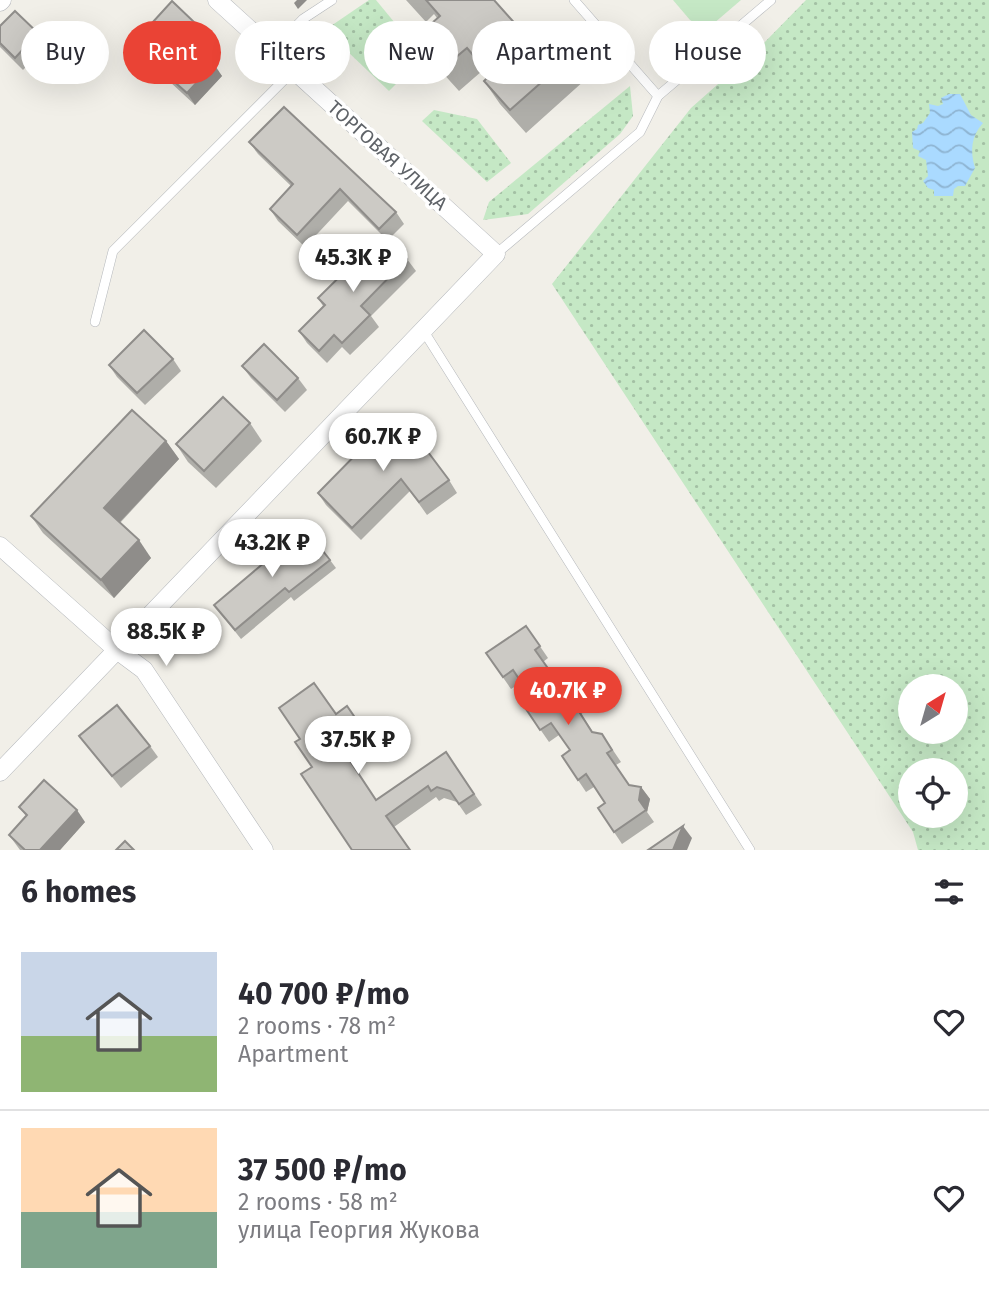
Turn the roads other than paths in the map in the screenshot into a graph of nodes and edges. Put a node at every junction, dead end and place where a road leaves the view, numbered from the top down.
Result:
1 (217, 0) edge
2 (332, 0) edge
3 (574, 0) edge
4 (771, 0) edge
5 (240, 21) edge
6 (301, 21) edge
7 (280, 84) edge
8 (309, 84) edge
9 (658, 96) junction
10 (496, 254) junction
11 (95, 322) dead end
12 (423, 330) junction
13 (0, 546) edge
14 (117, 650) junction
15 (0, 772) edge
16 (264, 850) edge
17 (750, 850) edge

1 - 5 street, ТОРГОВАЯ УЛИЦА
2 - 6 lane
3 - 9 lane
4 - 9 lane
7 - 11 lane
8 - 10 street, ТОРГОВАЯ УЛИЦА
9 - 10 lane
10 - 12 street
12 - 14 street
12 - 17 lane
13 - 14 street
14 - 15 street
14 - 16 street

